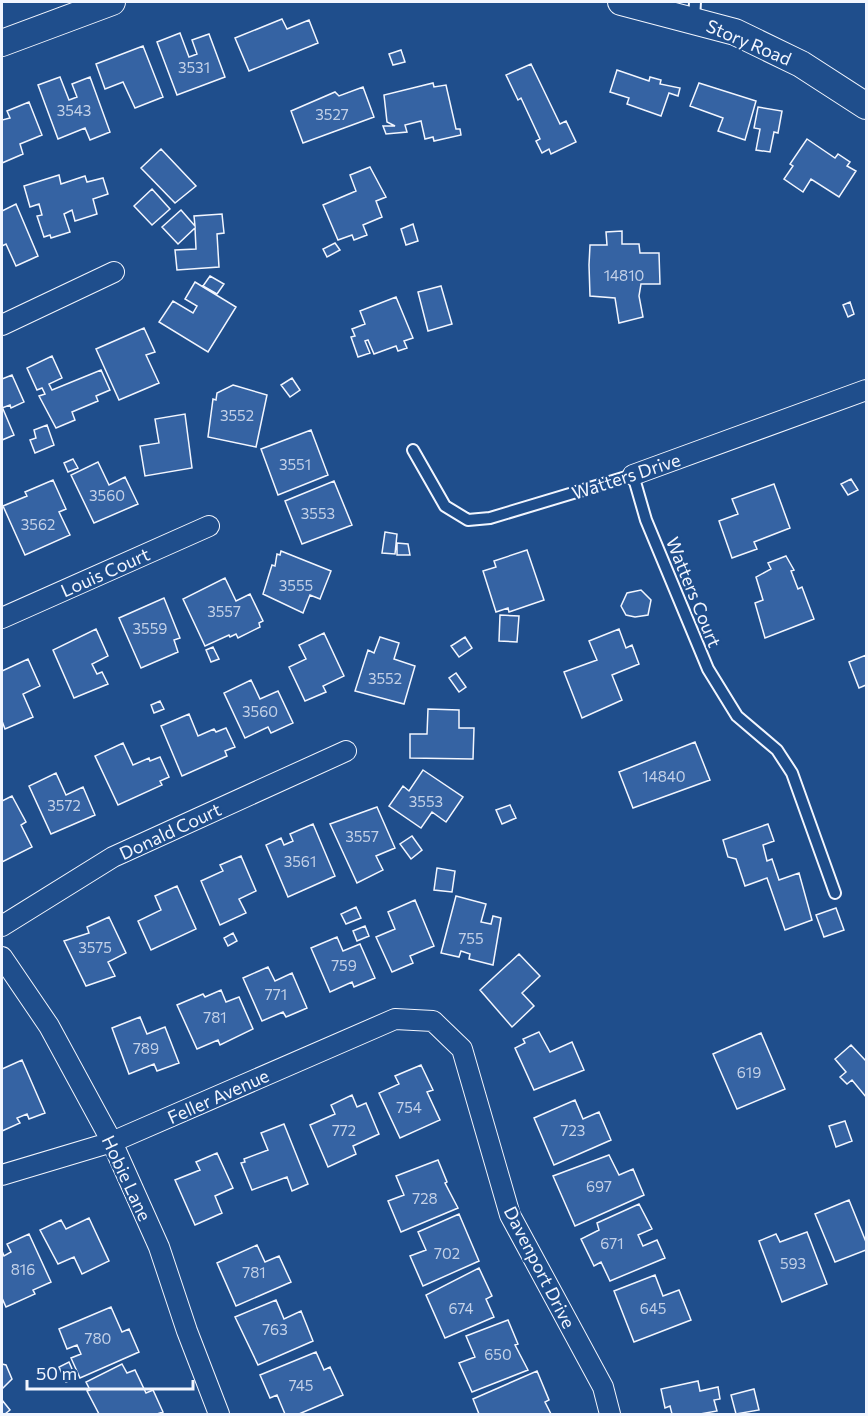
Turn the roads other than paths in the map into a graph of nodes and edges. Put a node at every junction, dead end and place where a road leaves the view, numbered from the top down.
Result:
1 (112, 2) edge
2 (621, 2) edge
3 (694, 10) edge
4 (2, 43) edge
5 (867, 106) edge
6 (114, 272) dead end
7 (2, 325) edge
8 (867, 390) edge
9 (413, 450) dead end
10 (633, 475) junction
11 (209, 526) dead end
12 (2, 618) edge
13 (346, 751) dead end
14 (835, 892) dead end
15 (2, 926) edge
16 (2, 957) edge
17 (433, 1021) joint
18 (112, 1142) junction
19 (2, 1175) edge
20 (219, 1414) edge
21 (610, 1414) edge

1 - 4 street
2 - 3 street, Story Road
3 - 5 street, Story Road
6 - 7 street
8 - 10 street, Watters Drive
9 - 10 lane, Watters Drive
10 - 14 lane, Watters Court
11 - 12 street, Louis Court
13 - 15 street, Donald Court
16 - 18 street, Hobie Lane
17 - 18 street, Feller Avenue
17 - 21 street, Davenport Drive
18 - 19 street, Feller Avenue
18 - 20 street, Hobie Lane

